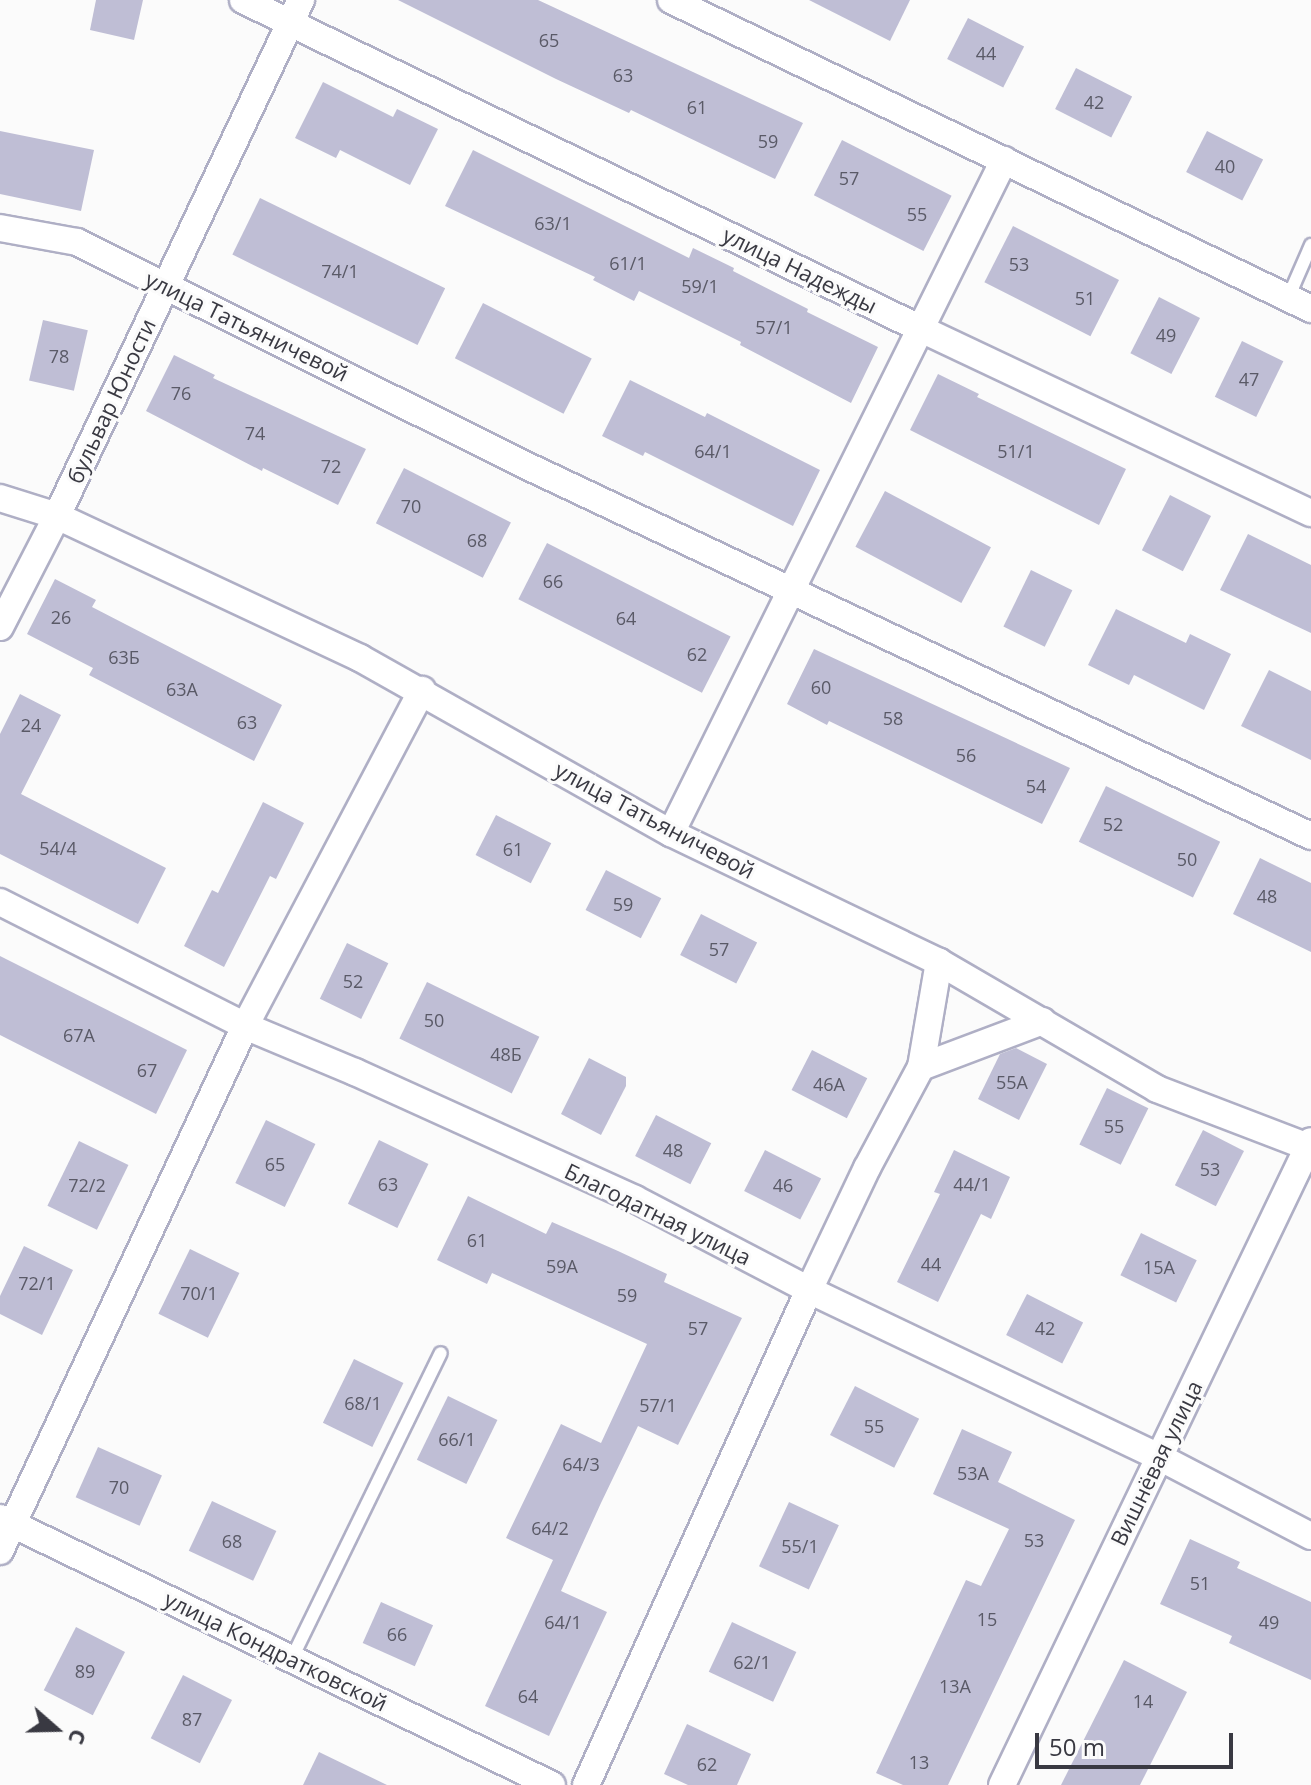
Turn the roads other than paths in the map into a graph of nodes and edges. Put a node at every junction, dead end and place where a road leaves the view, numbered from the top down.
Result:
1 (243, 0) edge
2 (671, 0) edge
3 (711, 8) edge
4 (296, 12) edge
5 (1004, 160) junction
6 (0, 228) edge
7 (1311, 245) edge
8 (166, 285) junction
9 (1299, 303) edge
10 (919, 328) junction
11 (0, 498) edge
12 (1311, 513) edge
13 (57, 516) junction
14 (791, 589) junction
15 (0, 627) edge
16 (422, 690) junction
17 (671, 833) junction
18 (1311, 836) edge
19 (0, 902) edge
20 (939, 962) junction
21 (1043, 1021) junction
22 (245, 1026) junction
23 (921, 1067) junction
24 (1310, 1144) edge
25 (809, 1290) junction
26 (441, 1353) dead end
27 (1159, 1457) junction
28 (6, 1522) edge
29 (1311, 1536) edge
30 (0, 1551) edge
31 (292, 1658) junction
32 (552, 1785) edge
33 (586, 1785) edge
34 (1002, 1785) edge

1 - 4 street
2 - 3 street
3 - 5 street
4 - 8 street, бульвар Юности
4 - 10 street, улица Надежды
5 - 9 street
5 - 10 street
6 - 8 street, улица Татьяничевой
7 - 9 lane
8 - 13 street, бульвар Юности
8 - 14 street, улица Татьяничевой
10 - 12 street, улица Надежды
10 - 14 street
11 - 13 street, улица Татьяничевой
13 - 15 street, бульвар Юности
13 - 16 street, улица Татьяничевой
14 - 17 street
14 - 18 street, улица Татьяничевой
16 - 17 street, улица Татьяничевой
16 - 22 street
17 - 20 street, улица Татьяничевой
19 - 22 street, Благодатная улица
20 - 21 street, улица Татьяничевой
20 - 23 street
21 - 23 street
21 - 24 street, улица Татьяничевой
22 - 25 street, Благодатная улица
22 - 28 street
23 - 25 street
24 - 27 street, Вишнёвая улица
25 - 27 street, Благодатная улица
25 - 33 street
26 - 31 lane
27 - 29 street, Благодатная улица
27 - 34 street, Вишнёвая улица
28 - 30 street
28 - 31 street, улица Кондратковской
31 - 32 street, улица Кондратковской

